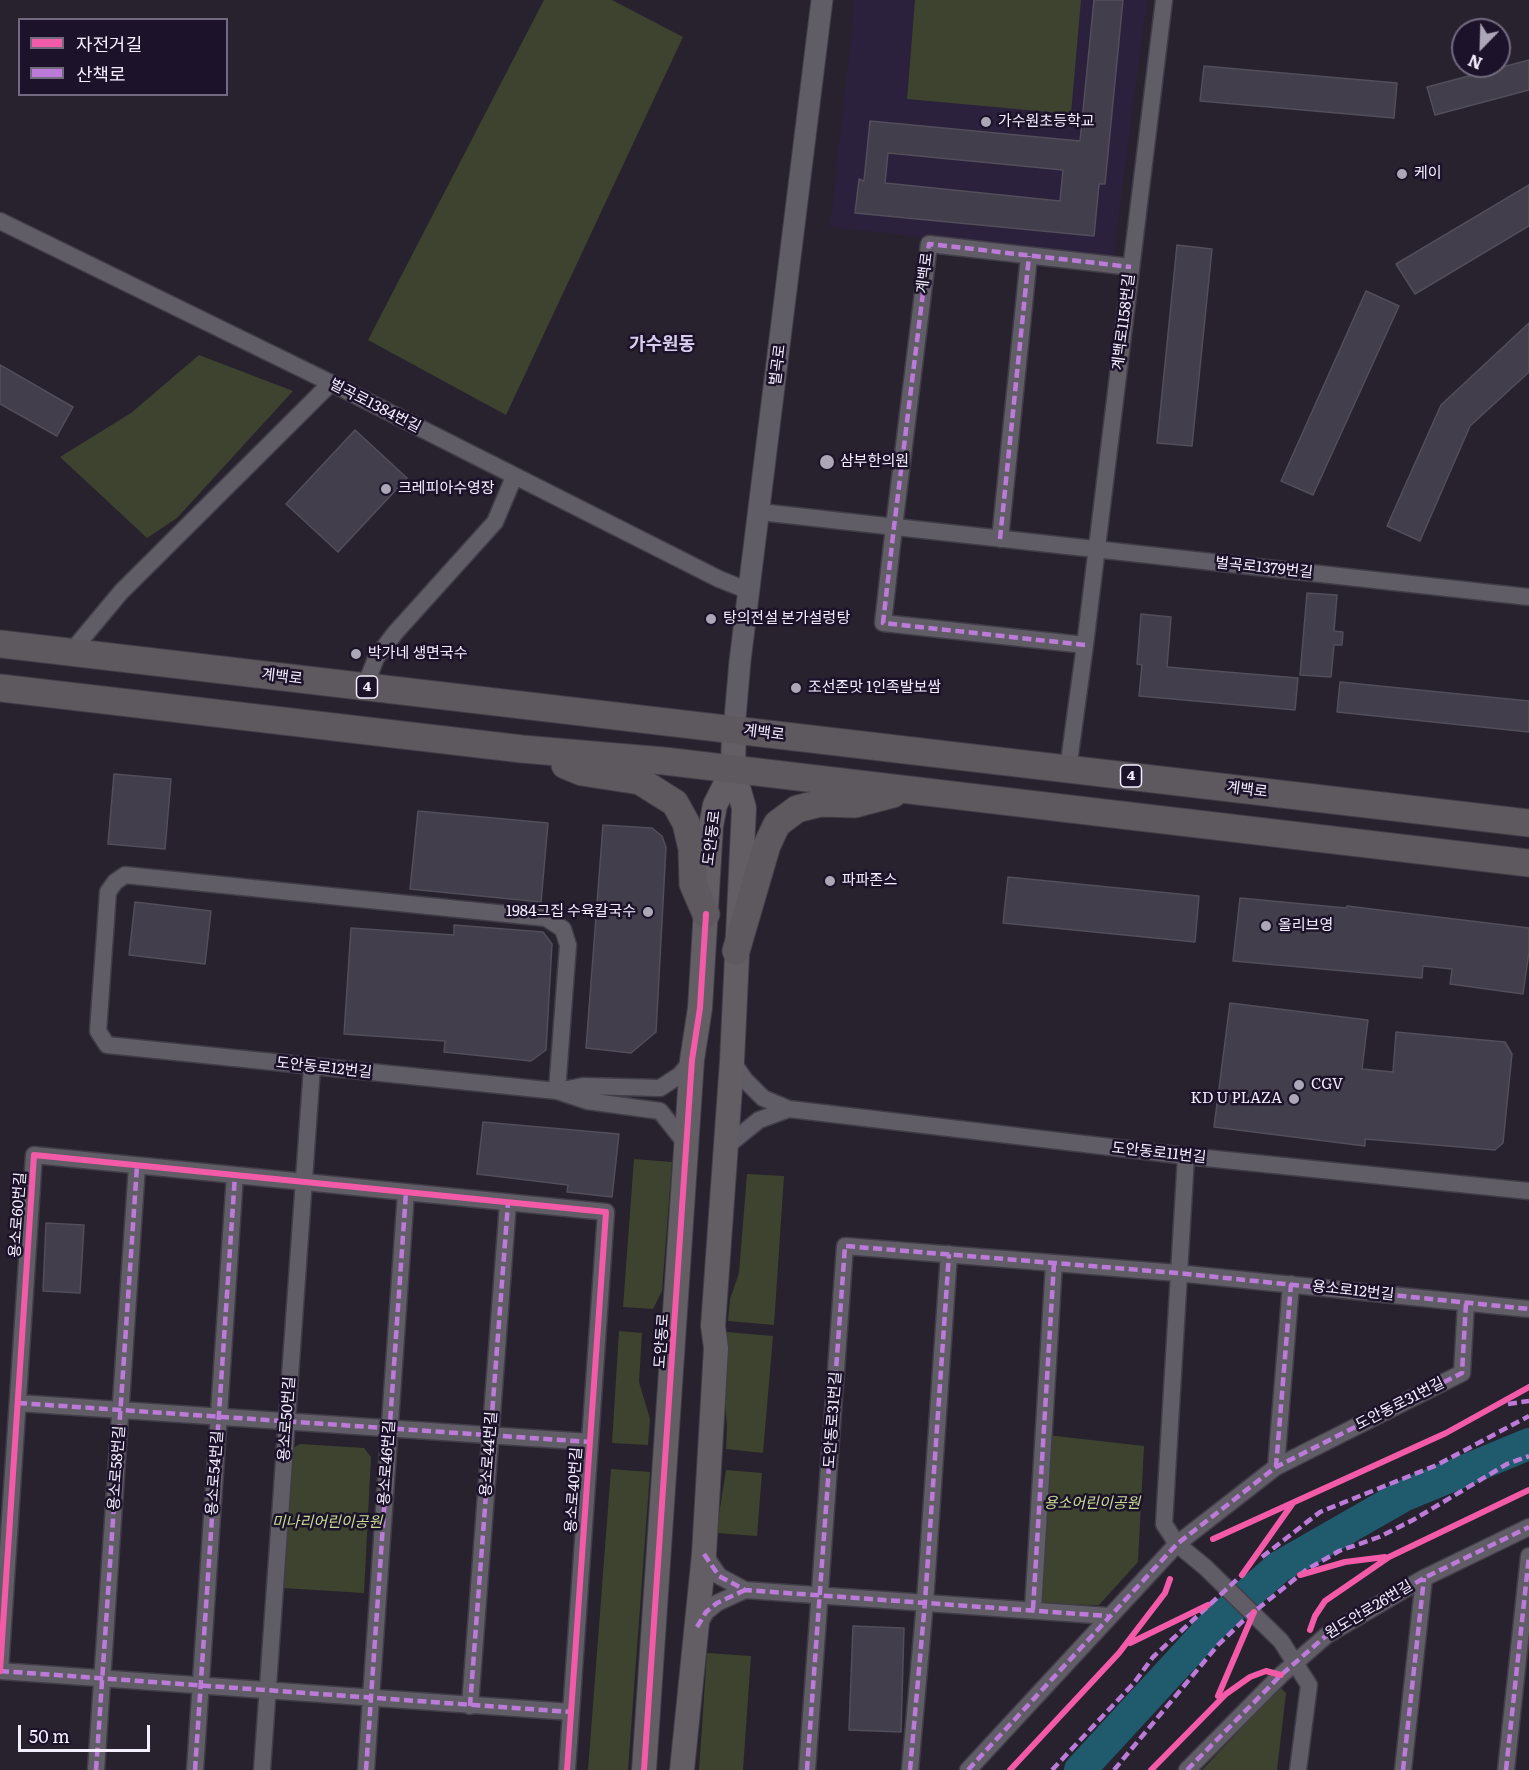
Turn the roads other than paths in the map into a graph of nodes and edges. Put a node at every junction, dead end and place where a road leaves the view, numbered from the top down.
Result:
1 (822, 0) edge
2 (1164, 0) edge
3 (0, 221) edge
4 (1029, 256) junction
5 (1131, 267) junction
6 (331, 383) junction
7 (514, 477) junction
8 (760, 512) junction
9 (894, 527) junction
10 (1000, 539) junction
11 (1097, 550) junction
12 (749, 591) junction
13 (1529, 597) edge
14 (0, 644) edge
15 (1085, 645) junction
16 (71, 652) junction
17 (365, 687) junction
18 (0, 688) edge
19 (734, 730) junction
20 (522, 749) junction
21 (733, 769) junction
22 (1068, 769) junction
23 (905, 790) junction
24 (1529, 823) edge
25 (1529, 863) edge
26 (706, 914) junction
27 (736, 951) junction
28 (692, 1060) junction
29 (732, 1061) junction
30 (312, 1067) junction
31 (557, 1091) junction
32 (789, 1109) junction
33 (687, 1145) junction
34 (728, 1146) junction
35 (1186, 1156) junction
36 (137, 1166) junction
37 (235, 1175) junction
38 (304, 1182) junction
39 (1529, 1191) edge
40 (406, 1192) junction
41 (508, 1203) junction
42 (845, 1246) joint
43 (949, 1254) junction
44 (1054, 1263) junction
45 (1177, 1273) junction
46 (1291, 1284) junction
47 (1466, 1303) junction
48 (1529, 1309) edge
49 (18, 1402) junction
50 (120, 1410) junction
51 (219, 1417) junction
52 (287, 1421) junction
53 (390, 1428) junction
54 (490, 1435) junction
55 (590, 1442) junction
56 (1276, 1467) junction
57 (1529, 1527) edge
58 (1177, 1544) junction
59 (704, 1554) junction
60 (1529, 1556) edge
61 (1424, 1578) junction
62 (745, 1590) junction
63 (820, 1594) junction
64 (926, 1602) junction
65 (1033, 1609) junction
66 (1108, 1616) junction
67 (697, 1627) junction
68 (1296, 1661) junction
69 (0, 1671) edge
70 (102, 1679) junction
71 (201, 1686) junction
72 (268, 1691) junction
73 (371, 1699) junction
74 (470, 1706) junction
75 (571, 1712) junction
76 (96, 1770) edge
77 (195, 1770) edge
78 (262, 1770) edge
79 (366, 1770) edge
80 (567, 1770) edge
81 (644, 1770) edge
82 (682, 1770) edge
83 (807, 1770) edge
84 (910, 1770) edge
85 (968, 1770) edge
86 (1187, 1770) edge
87 (1298, 1770) edge
88 (1403, 1770) edge
89 (1506, 1770) edge

1 - 8 street, 벌곡로
2 - 5 street, 계백로1158번길
3 - 6 street, 벌곡로1384번길
4 - 5 street
4 - 9 street, 계백로
4 - 10 street
5 - 11 street, 계백로1158번길
6 - 7 street, 벌곡로1384번길
6 - 16 street
7 - 12 street, 벌곡로1384번길
7 - 17 street
8 - 9 street, 벌곡로1379번길
8 - 12 street, 벌곡로
9 - 10 street, 벌곡로1379번길
9 - 15 street, 계백로
10 - 11 street, 벌곡로1379번길
11 - 13 street, 벌곡로1379번길
11 - 15 street, 계백로1158번길
12 - 19 street, 벌곡로
14 - 16 main road, 계백로 / 4
15 - 22 street, 계백로1158번길
16 - 17 main road, 계백로 / 4
17 - 19 main road, 계백로 / 4
18 - 20 main road
19 - 21 main road
19 - 22 main road, 계백로 / 4
20 - 21 main road
20 - 26 main road
21 - 23 main road
21 - 26 main road, 도안동로
21 - 27 main road, 도안동로
22 - 24 main road, 계백로 / 4
23 - 25 main road
23 - 27 main road
26 - 28 main road, 도안동로
27 - 29 main road, 도안동로
28 - 31 street
28 - 33 main road, 도안동로
29 - 32 street
29 - 34 main road, 도안동로
30 - 31 street, 도안동로12번길
30 - 31 street, 도안동로12번길
30 - 38 street, 용소로50번길
31 - 33 street
32 - 34 street
32 - 35 street, 도안동로11번길
33 - 81 main road, 도안동로
34 - 59 main road, 도안동로
35 - 39 street, 도안동로11번길
35 - 45 street
36 - 37 street
36 - 49 street, 용소로60번길
36 - 50 street, 용소로58번길
37 - 38 street
37 - 51 street, 용소로54번길
38 - 40 street
38 - 52 street, 용소로50번길
40 - 41 street
40 - 53 street, 용소로46번길
41 - 54 street, 용소로44번길
41 - 55 street, 용소로40번길
42 - 43 street, 용소로12번길
42 - 63 street, 도안동로31번길
43 - 44 street, 용소로12번길
43 - 64 street
44 - 45 street, 용소로12번길
44 - 65 street
45 - 46 street, 용소로12번길
45 - 58 street
46 - 47 street, 용소로12번길
46 - 56 street
47 - 48 street, 용소로12번길
47 - 56 street, 도안동로31번길
49 - 50 street
49 - 69 street, 용소로60번길
50 - 51 street
50 - 70 street, 용소로58번길
51 - 52 street
51 - 71 street, 용소로54번길
52 - 53 street
52 - 72 street, 용소로50번길
53 - 54 street
53 - 73 street, 용소로46번길
54 - 55 street
54 - 74 street, 용소로44번길
55 - 75 street, 용소로40번길
56 - 58 street, 도안동로31번길
57 - 61 street, 원도안로26번길
58 - 66 street, 도안동로31번길
58 - 68 street
59 - 62 street
59 - 67 main road, 도안동로
60 - 89 street
61 - 68 street, 원도안로26번길
61 - 88 street, 원도안로26번길
62 - 63 street
62 - 67 street
63 - 64 street
63 - 83 street, 도안동로31번길
64 - 65 street
64 - 84 street
65 - 66 street
66 - 85 street, 도안동로31번길
67 - 82 main road, 도안동로
68 - 86 street, 원도안로26번길
68 - 87 street
69 - 70 street
70 - 71 street
70 - 76 street, 용소로58번길
71 - 72 street
71 - 77 street, 용소로54번길
72 - 73 street
72 - 78 street, 용소로50번길
73 - 74 street
73 - 79 street, 용소로46번길
74 - 75 street
75 - 80 street, 용소로40번길

